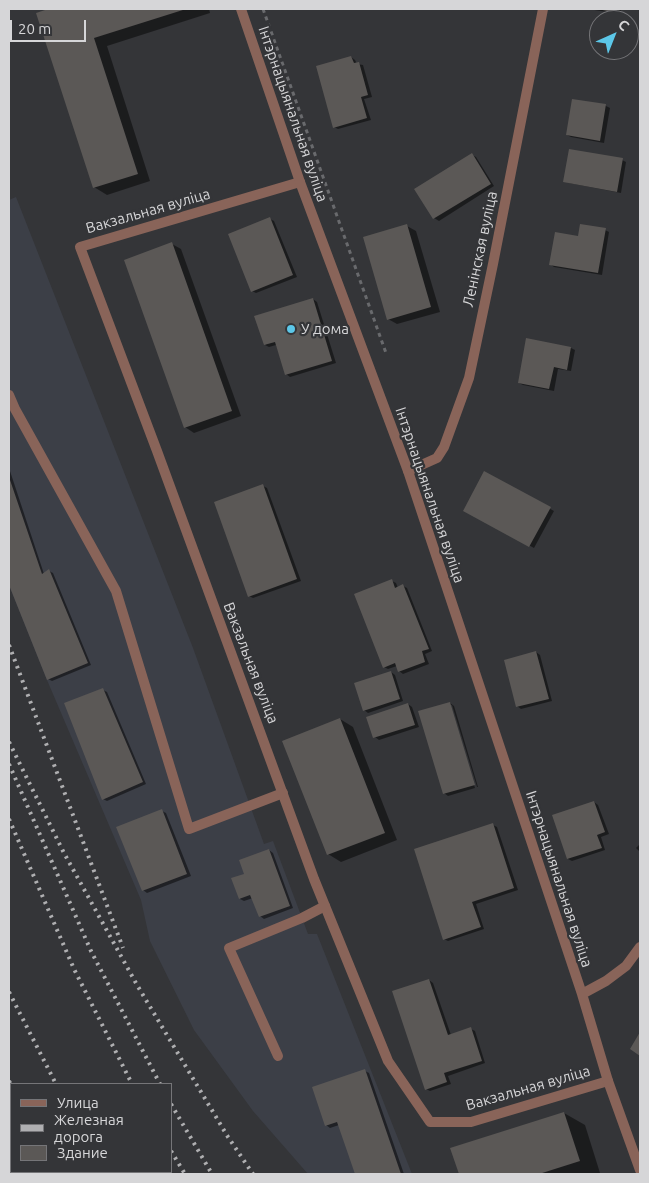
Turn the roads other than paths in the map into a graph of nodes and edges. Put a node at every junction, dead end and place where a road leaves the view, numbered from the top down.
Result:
1 (241, 9) edge
2 (543, 9) edge
3 (300, 182) junction
4 (9, 395) edge
5 (408, 471) junction
6 (283, 794) junction
7 (325, 906) junction
8 (640, 947) edge
9 (582, 994) junction
10 (278, 1056) dead end
11 (608, 1081) junction
12 (640, 1170) edge

1 - 3 street, Інтэрнацыянальная вуліца
2 - 5 street, Ленінская вуліца
3 - 5 street, Інтэрнацыянальная вуліца
3 - 6 street, Вакзальная вуліца
4 - 6 street
5 - 9 street, Інтэрнацыянальная вуліца
6 - 7 street, Вакзальная вуліца
7 - 10 street
7 - 11 street, Вакзальная вуліца
8 - 9 street
9 - 11 street, Інтэрнацыянальная вуліца
11 - 12 street, Інтэрнацыянальная вуліца

